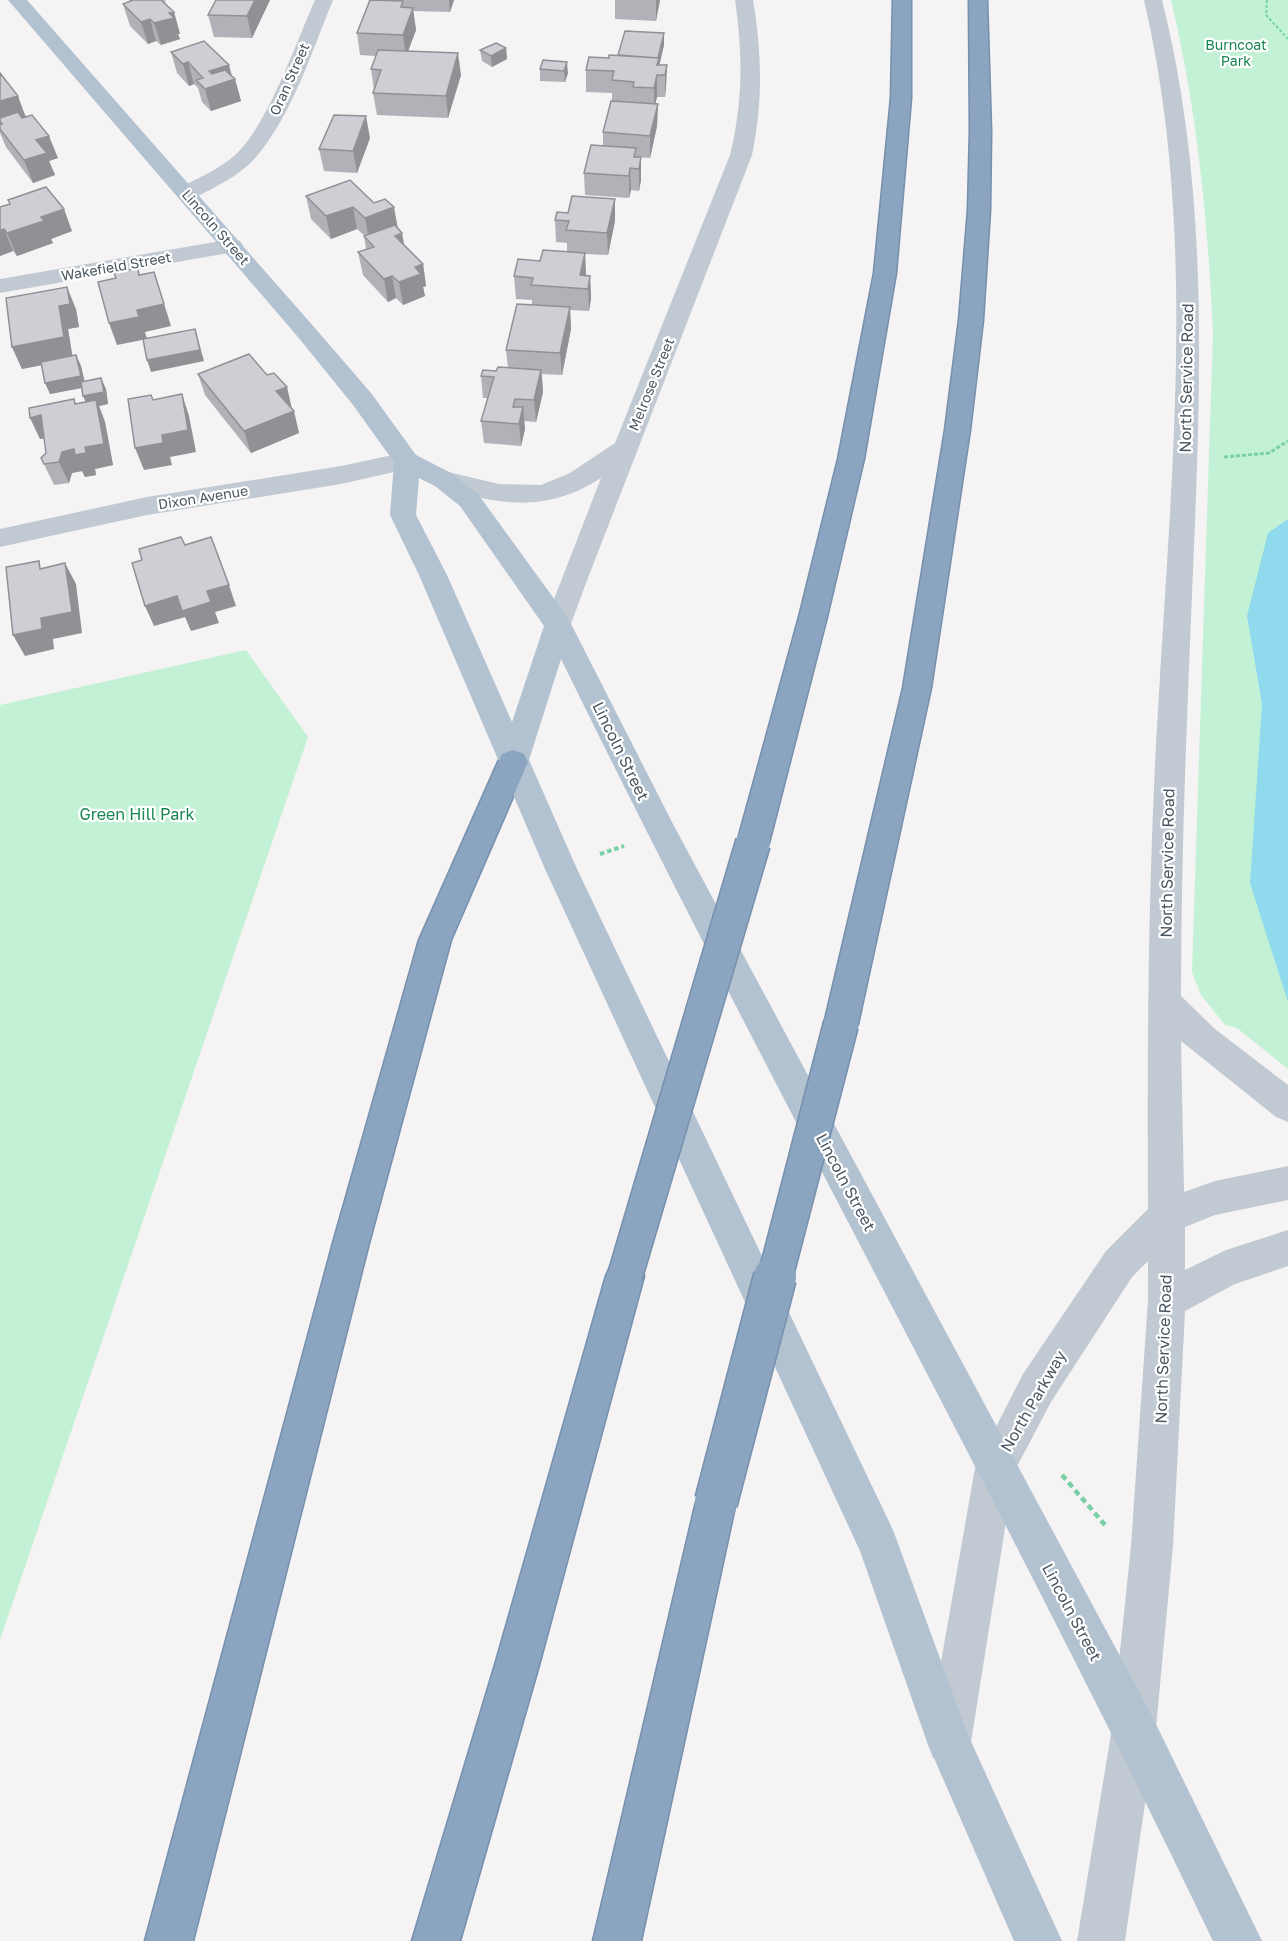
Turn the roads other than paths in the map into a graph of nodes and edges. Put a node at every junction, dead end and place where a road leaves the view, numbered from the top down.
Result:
1 (17, 0) edge
2 (324, 0) edge
3 (744, 0) edge
4 (902, 0) edge
5 (978, 0) edge
6 (1153, 0) edge
7 (187, 193) junction
8 (232, 246) junction
9 (0, 286) edge
10 (626, 447) junction
11 (407, 461) junction
12 (444, 480) junction
13 (0, 538) edge
14 (558, 625) junction
15 (513, 762) junction
16 (1164, 1002) junction
17 (1288, 1106) edge
18 (1288, 1183) edge
19 (1165, 1217) junction
20 (1288, 1248) edge
21 (1167, 1300) junction
22 (995, 1468) junction
23 (1134, 1728) junction
24 (950, 1742) junction
25 (169, 1941) edge
26 (436, 1941) edge
27 (617, 1941) edge
28 (1038, 1941) edge
29 (1101, 1941) edge
30 (1238, 1941) edge

1 - 7 main road, Lincoln Street
2 - 7 street, Oran Street
3 - 10 street, Melrose Street
4 - 26 highway, bridge
5 - 27 highway, bridge
6 - 16 street, North Service Road
7 - 8 main road, Lincoln Street
8 - 9 street, Wakefield Street
8 - 11 main road, Lincoln Street
10 - 12 street
10 - 14 street, Melrose Street
11 - 12 main road, Lincoln Street
11 - 13 street, Dixon Avenue
11 - 15 main road
12 - 14 main road, Lincoln Street
14 - 15 main road, Melrose Street
14 - 22 main road, Lincoln Street
15 - 24 main road
15 - 25 highway
16 - 17 street
16 - 19 street, North Service Road
18 - 19 street, North Parkway
19 - 21 street, North Service Road
19 - 22 street, North Parkway
20 - 21 street
21 - 23 street, North Service Road
22 - 23 main road, Lincoln Street
22 - 24 street, North Parkway
23 - 29 street, North Service Road
23 - 30 main road, Lincoln Street
24 - 28 main road

